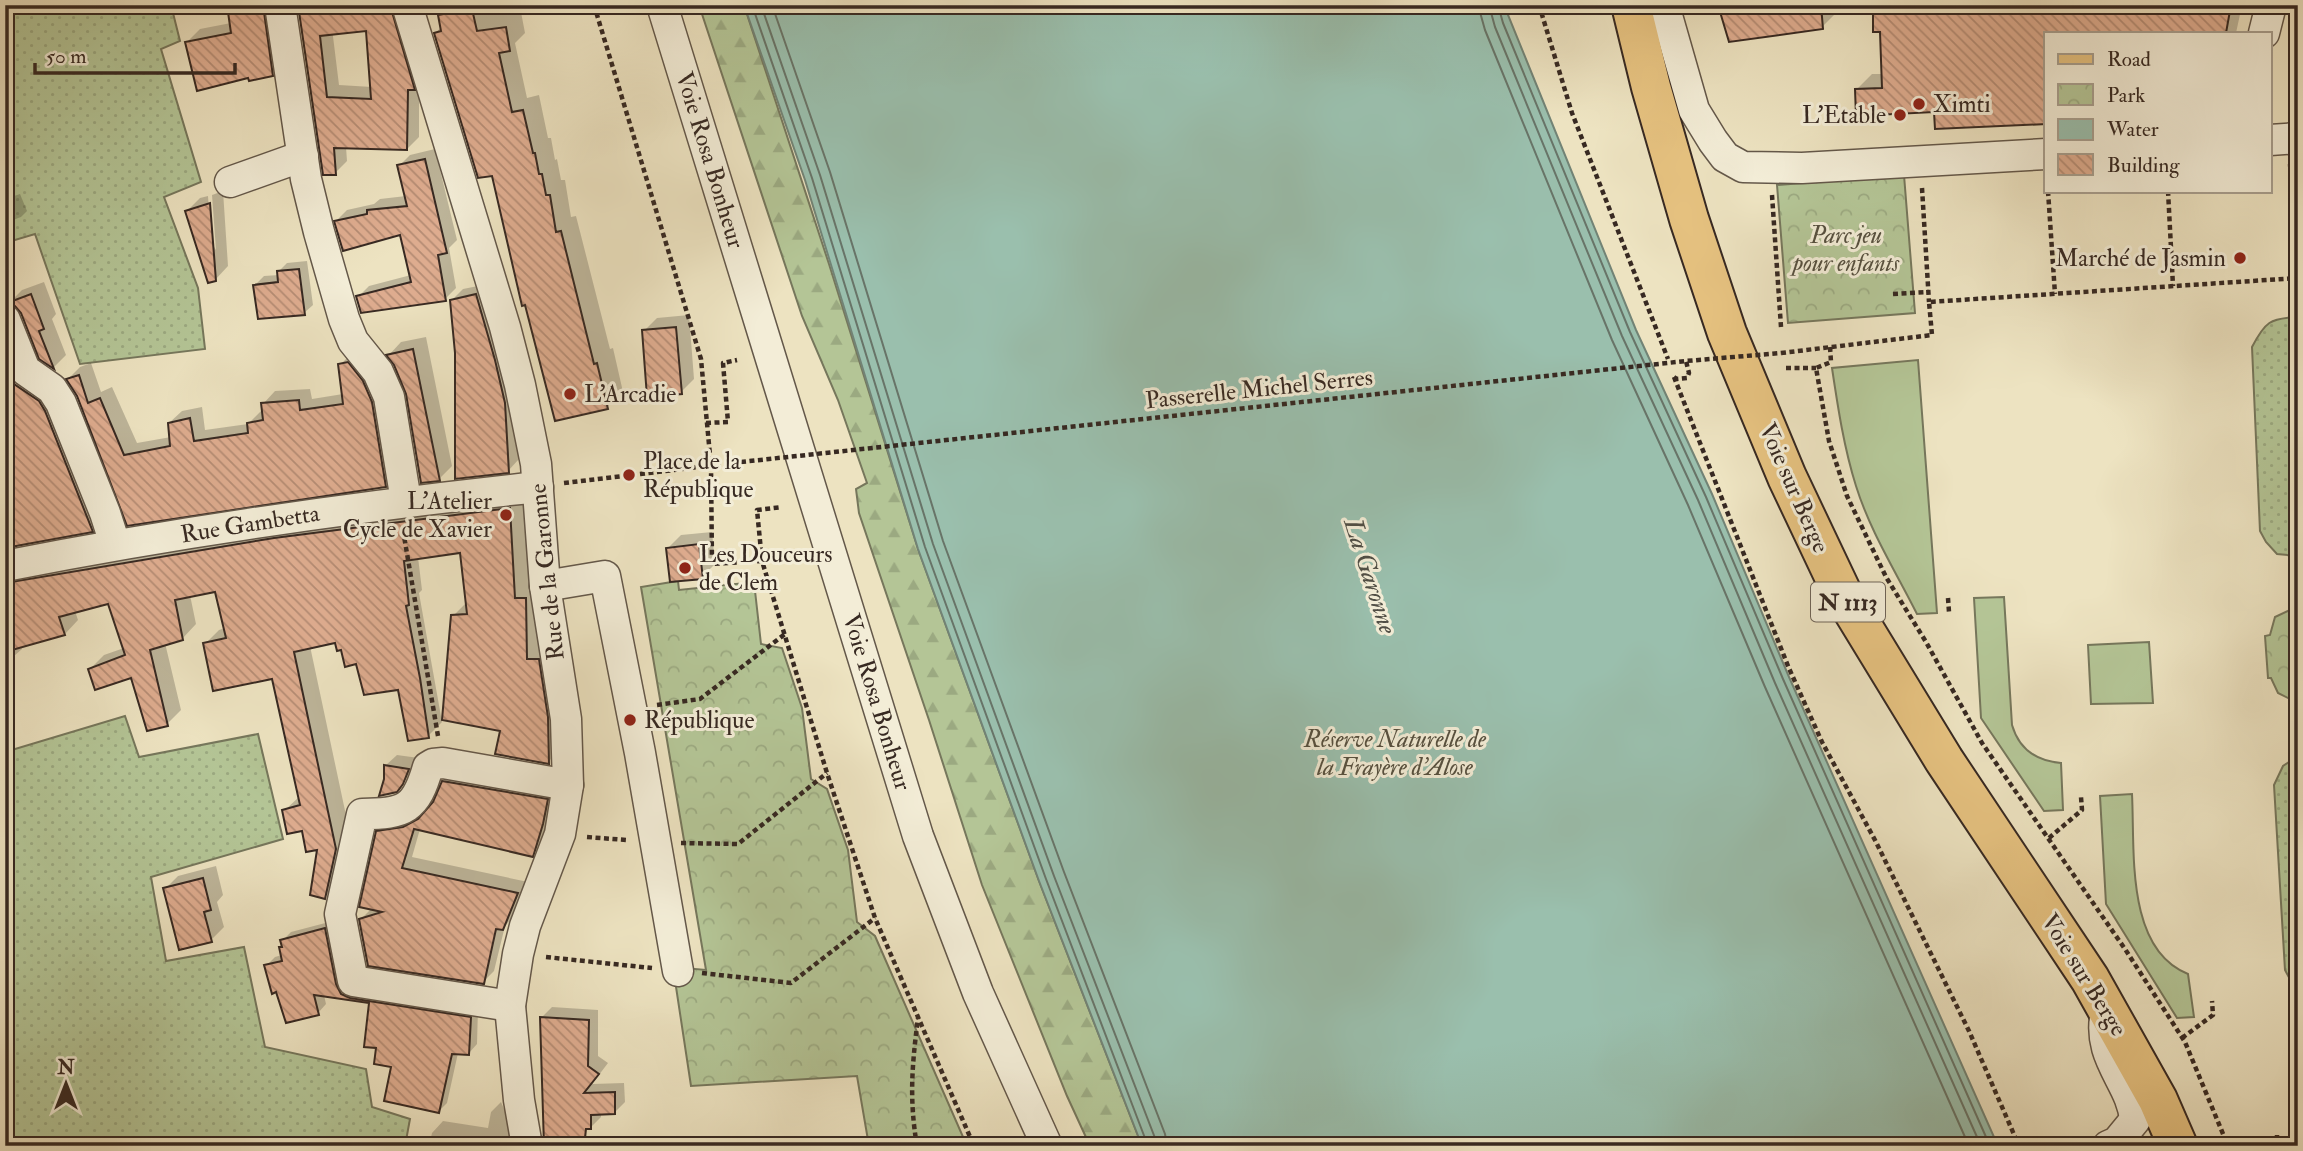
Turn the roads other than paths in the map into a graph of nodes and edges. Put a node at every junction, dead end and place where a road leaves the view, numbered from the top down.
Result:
1 (280, 5) edge
2 (407, 5) edge
3 (662, 5) edge
4 (1631, 5) edge
5 (1664, 5) edge
6 (2271, 5) edge
7 (2264, 32) edge
8 (2044, 154) edge
9 (303, 156) junction
10 (230, 182) dead end
11 (5, 320) edge
12 (538, 487) junction
13 (402, 501) junction
14 (115, 544) junction
15 (5, 566) edge
16 (545, 586) junction
17 (568, 785) junction
18 (678, 971) dead end
19 (510, 1006) junction
20 (2106, 1008) junction
21 (527, 1146) edge
22 (1047, 1146) edge
23 (2108, 1146) edge
24 (2178, 1146) edge

1 - 9 street
2 - 12 street, Rue de la Garonne
3 - 22 street, Voie Rosa Bonheur
4 - 20 main road, Voie sur Berge / N 1113
5 - 8 street
6 - 7 street
9 - 10 street
9 - 13 street
11 - 14 street
12 - 13 street, Rue Gambetta
12 - 16 street, Rue de la Garonne
13 - 14 street, Rue Gambetta
14 - 15 street, Rue Gambetta
16 - 17 street, Rue de la Garonne
16 - 18 street
17 - 19 street, Rue de la Garonne
17 - 19 street
19 - 21 street, Rue de la Garonne
20 - 23 street
20 - 24 main road, Voie sur Berge / N 1113

